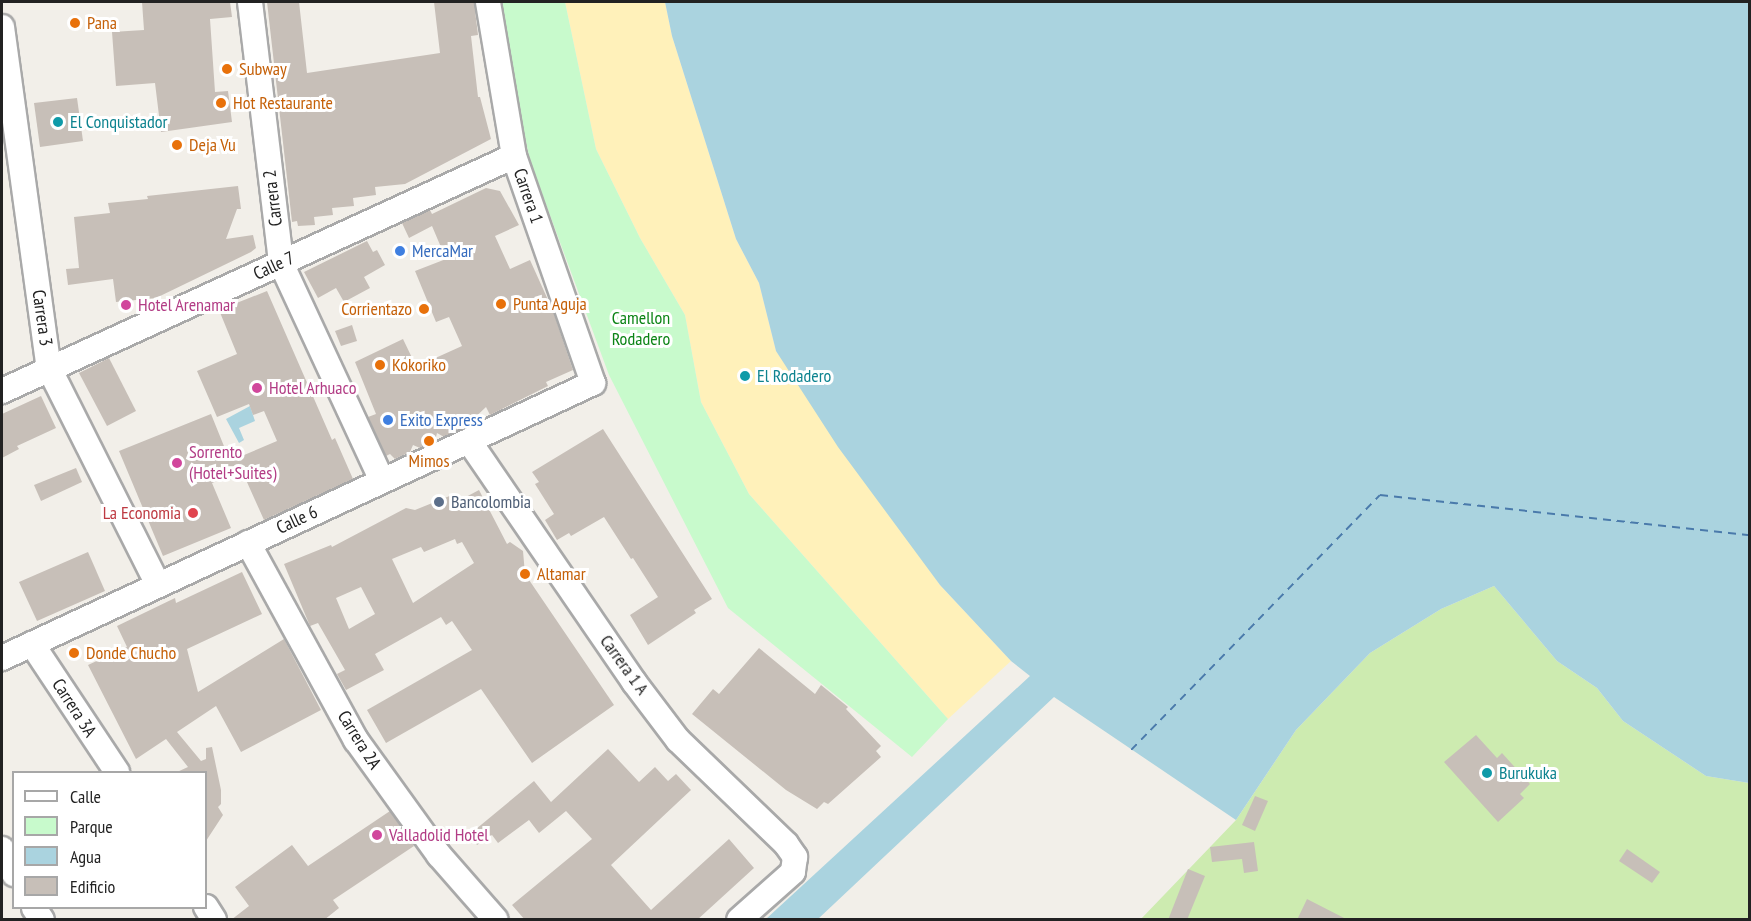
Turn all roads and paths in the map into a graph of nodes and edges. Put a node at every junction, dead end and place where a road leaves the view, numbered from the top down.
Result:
1 (250, 2) edge
2 (488, 2) edge
3 (2, 27) edge
4 (514, 156) junction
5 (281, 263) junction
6 (49, 368) junction
7 (593, 383) joint
8 (2, 391) edge
9 (469, 441) junction
10 (382, 481) junction
11 (248, 543) junction
12 (158, 585) junction
13 (32, 644) junction
14 (2, 658) edge
15 (116, 771) edge
16 (2, 849) edge
17 (12, 870) edge
18 (496, 920) edge
19 (739, 920) edge

1 - 5 street, Carrera 2
2 - 4 street, Carrera 1
3 - 6 street, Carrera 3
4 - 5 street, Calle 7
4 - 7 street, Carrera 1
5 - 6 street, Calle 7
5 - 10 street, Carrera 2
6 - 8 street, Calle 7
6 - 12 street, Carrera 3
7 - 9 street, Calle 6
9 - 10 street, Calle 6
9 - 19 street, Carrera 1 A
10 - 11 street, Calle 6
11 - 12 street, Calle 6
11 - 18 street, Carrera 2A
12 - 13 street, Calle 6
13 - 14 street, Calle 6
13 - 15 street, Carrera 3A
16 - 17 street

